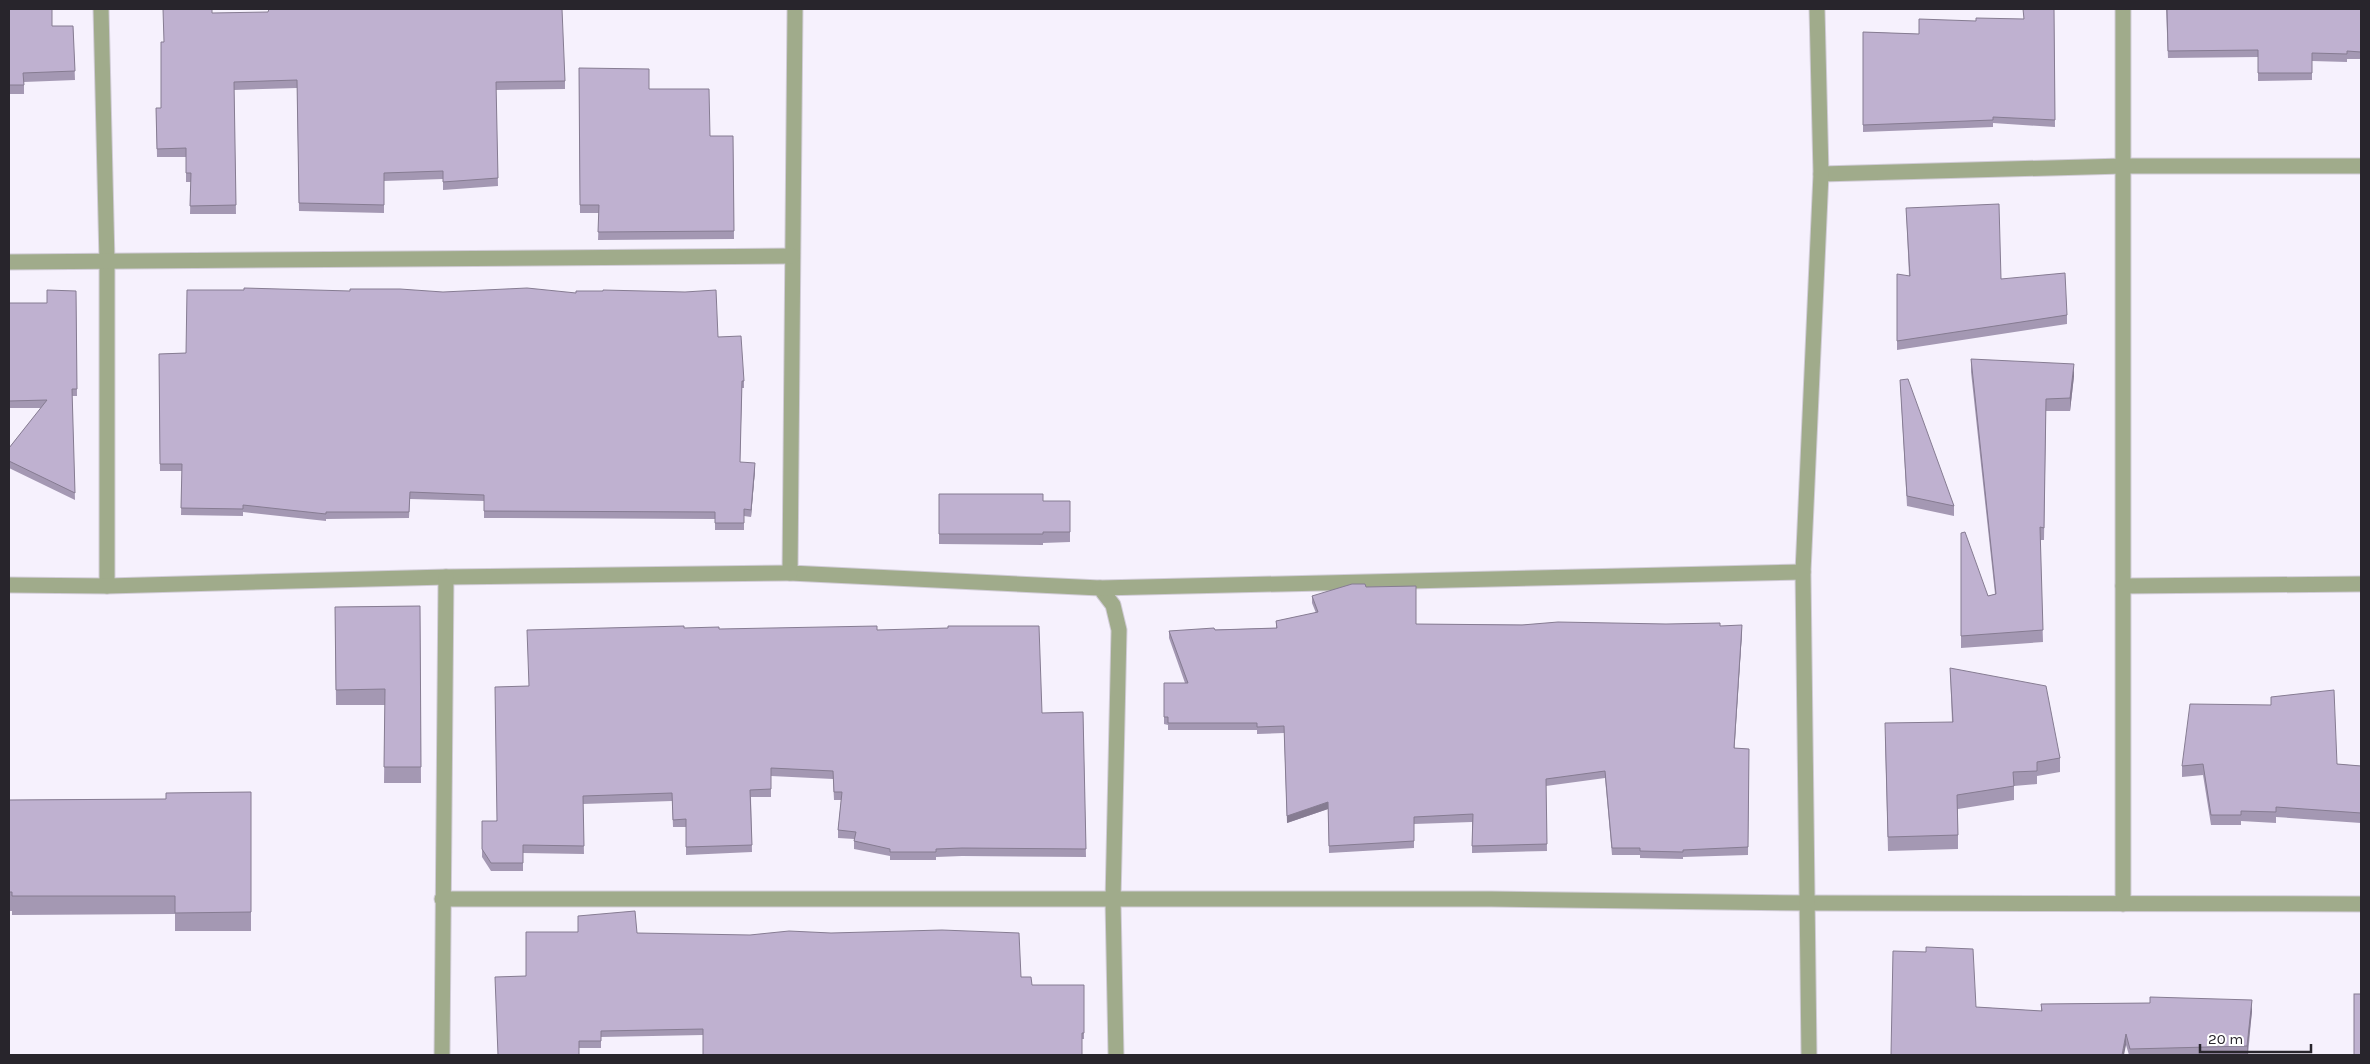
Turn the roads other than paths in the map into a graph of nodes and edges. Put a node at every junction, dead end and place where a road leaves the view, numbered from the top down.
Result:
1 (101, 9) edge
2 (795, 9) edge
3 (1816, 9) edge
4 (2124, 9) edge
5 (2123, 166) junction
6 (2361, 166) edge
7 (1821, 174) junction
8 (792, 256) junction
9 (107, 261) junction
10 (9, 262) edge
11 (1804, 572) junction
12 (790, 573) junction
13 (446, 577) junction
14 (9, 584) edge
15 (2361, 584) edge
16 (107, 586) junction
17 (2123, 586) junction
18 (1100, 588) junction
19 (442, 899) junction
20 (1113, 900) junction
21 (1807, 903) junction
22 (2123, 904) junction
23 (2361, 904) edge
24 (442, 1055) edge
25 (1116, 1055) edge
26 (1810, 1055) edge

1 - 9 street
2 - 8 street
3 - 7 street
4 - 5 street
5 - 6 street
5 - 7 street
5 - 17 street
7 - 11 street
8 - 9 street
8 - 12 street
9 - 10 street
9 - 16 street
11 - 18 street
11 - 21 street
12 - 13 street
12 - 18 street
13 - 16 street
13 - 19 street
14 - 16 street
15 - 17 street
17 - 22 street
18 - 20 street
19 - 20 street
19 - 24 street
20 - 21 street
20 - 25 street
21 - 22 street
21 - 26 street
22 - 23 street

